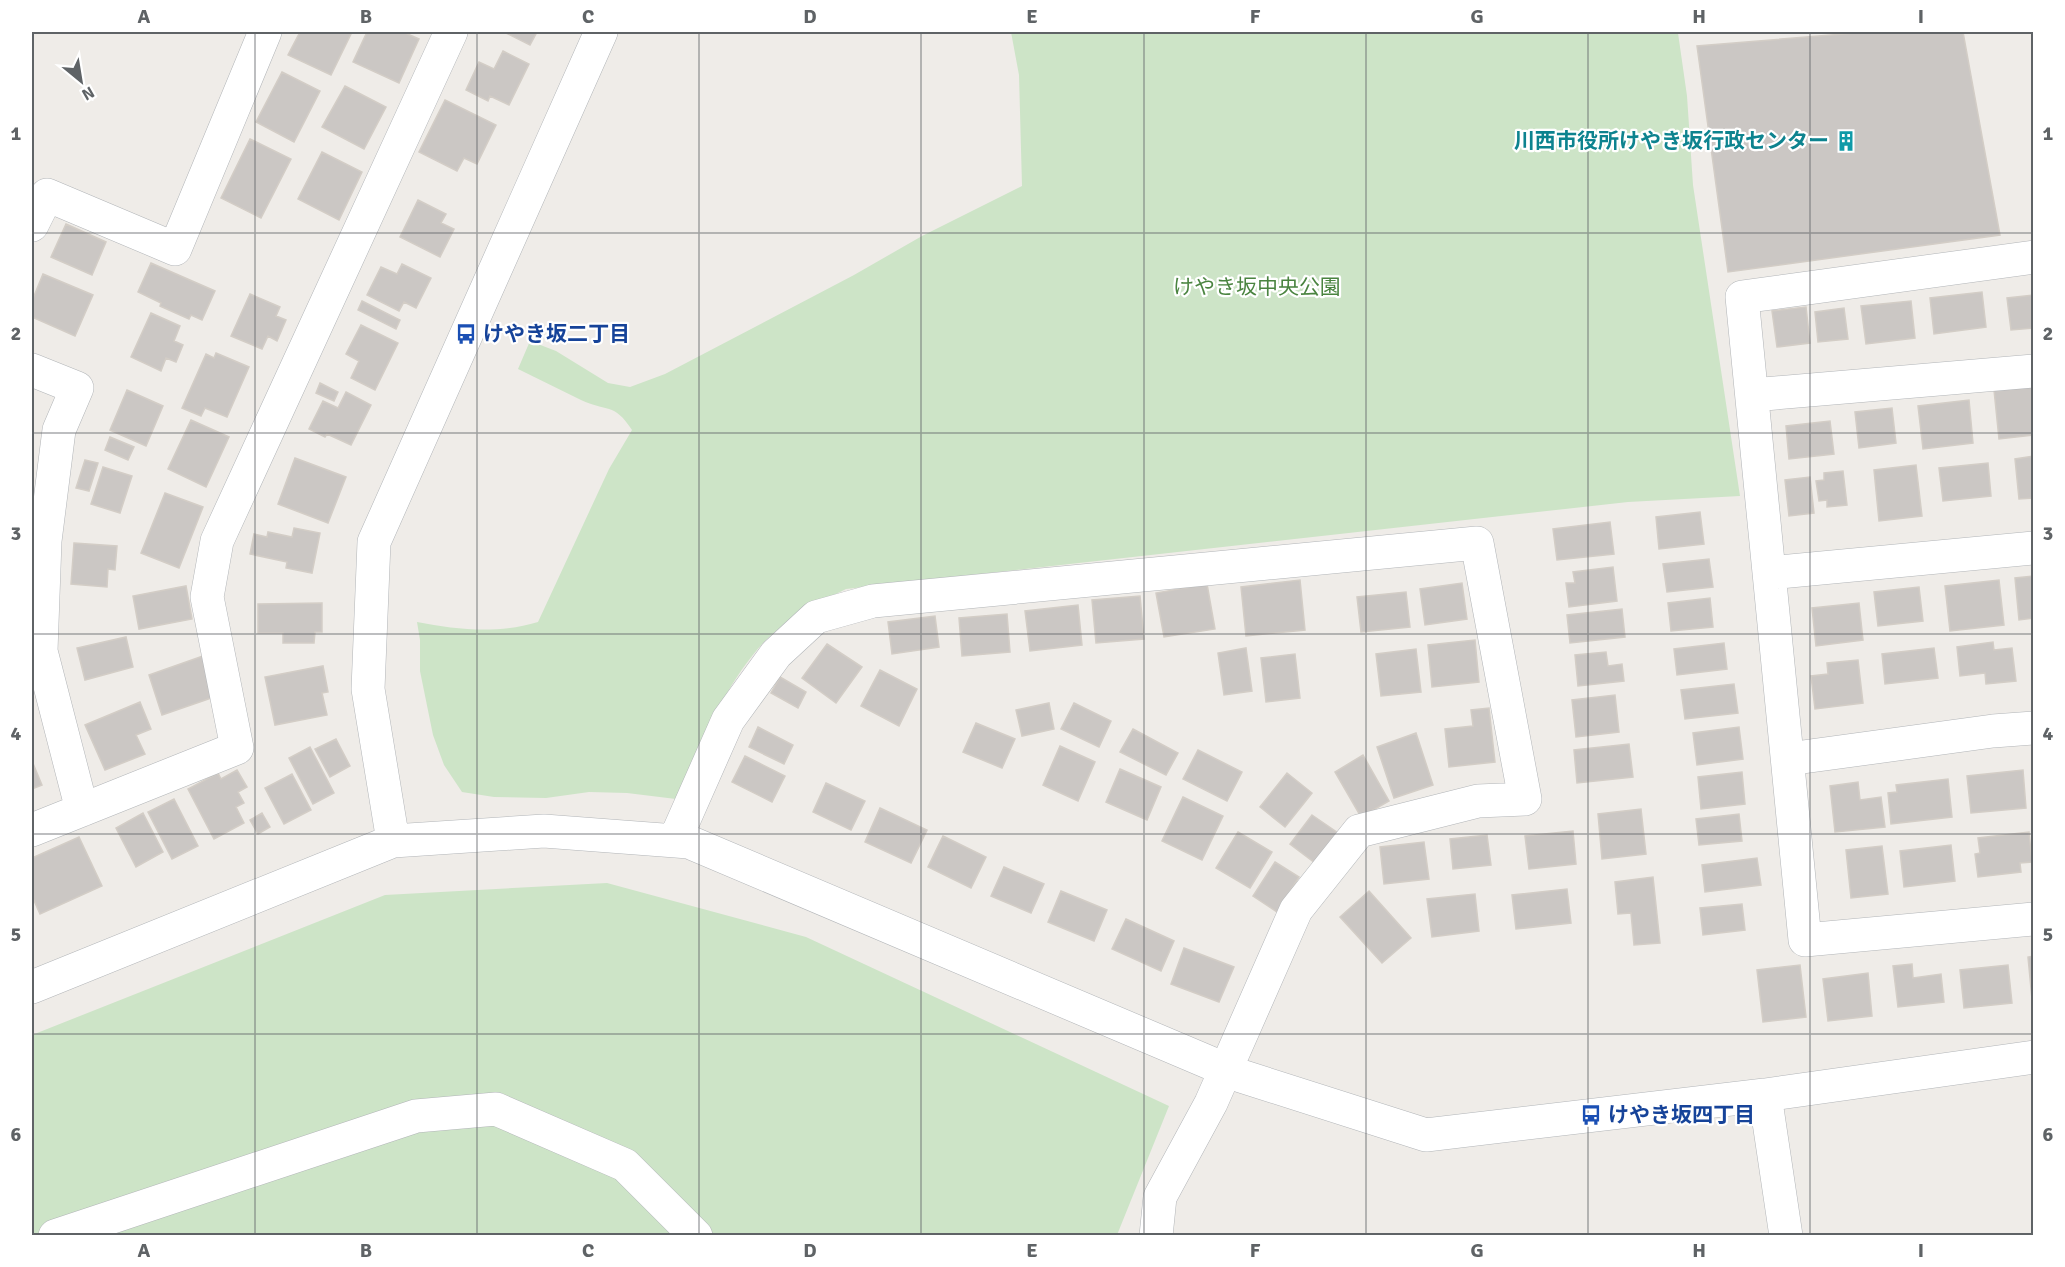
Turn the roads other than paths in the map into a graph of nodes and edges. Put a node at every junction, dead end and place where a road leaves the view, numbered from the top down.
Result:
1 (265, 32) edge
2 (451, 32) edge
3 (601, 32) edge
4 (32, 225) edge
5 (2034, 257) edge
6 (32, 370) edge
7 (2034, 370) edge
8 (1752, 395) junction
9 (2034, 548) edge
10 (1769, 573) junction
11 (2034, 728) edge
12 (1788, 759) junction
13 (82, 810) junction
14 (32, 830) edge
15 (675, 840) junction
16 (393, 842) junction
17 (2034, 919) edge
18 (32, 987) edge
19 (2034, 1057) edge
20 (1226, 1069) junction
21 (1765, 1095) junction
22 (55, 1236) edge
23 (696, 1236) edge
24 (1156, 1236) edge
25 (1786, 1236) edge

1 - 4 street
2 - 13 street
3 - 16 street
5 - 8 street
6 - 13 street
7 - 8 street
8 - 10 street
9 - 10 street
10 - 12 street
11 - 12 street
12 - 17 street
13 - 14 street
15 - 16 street
15 - 20 street
15 - 20 street
16 - 18 street
19 - 21 street
20 - 21 street
20 - 24 street
21 - 25 street
22 - 23 street

